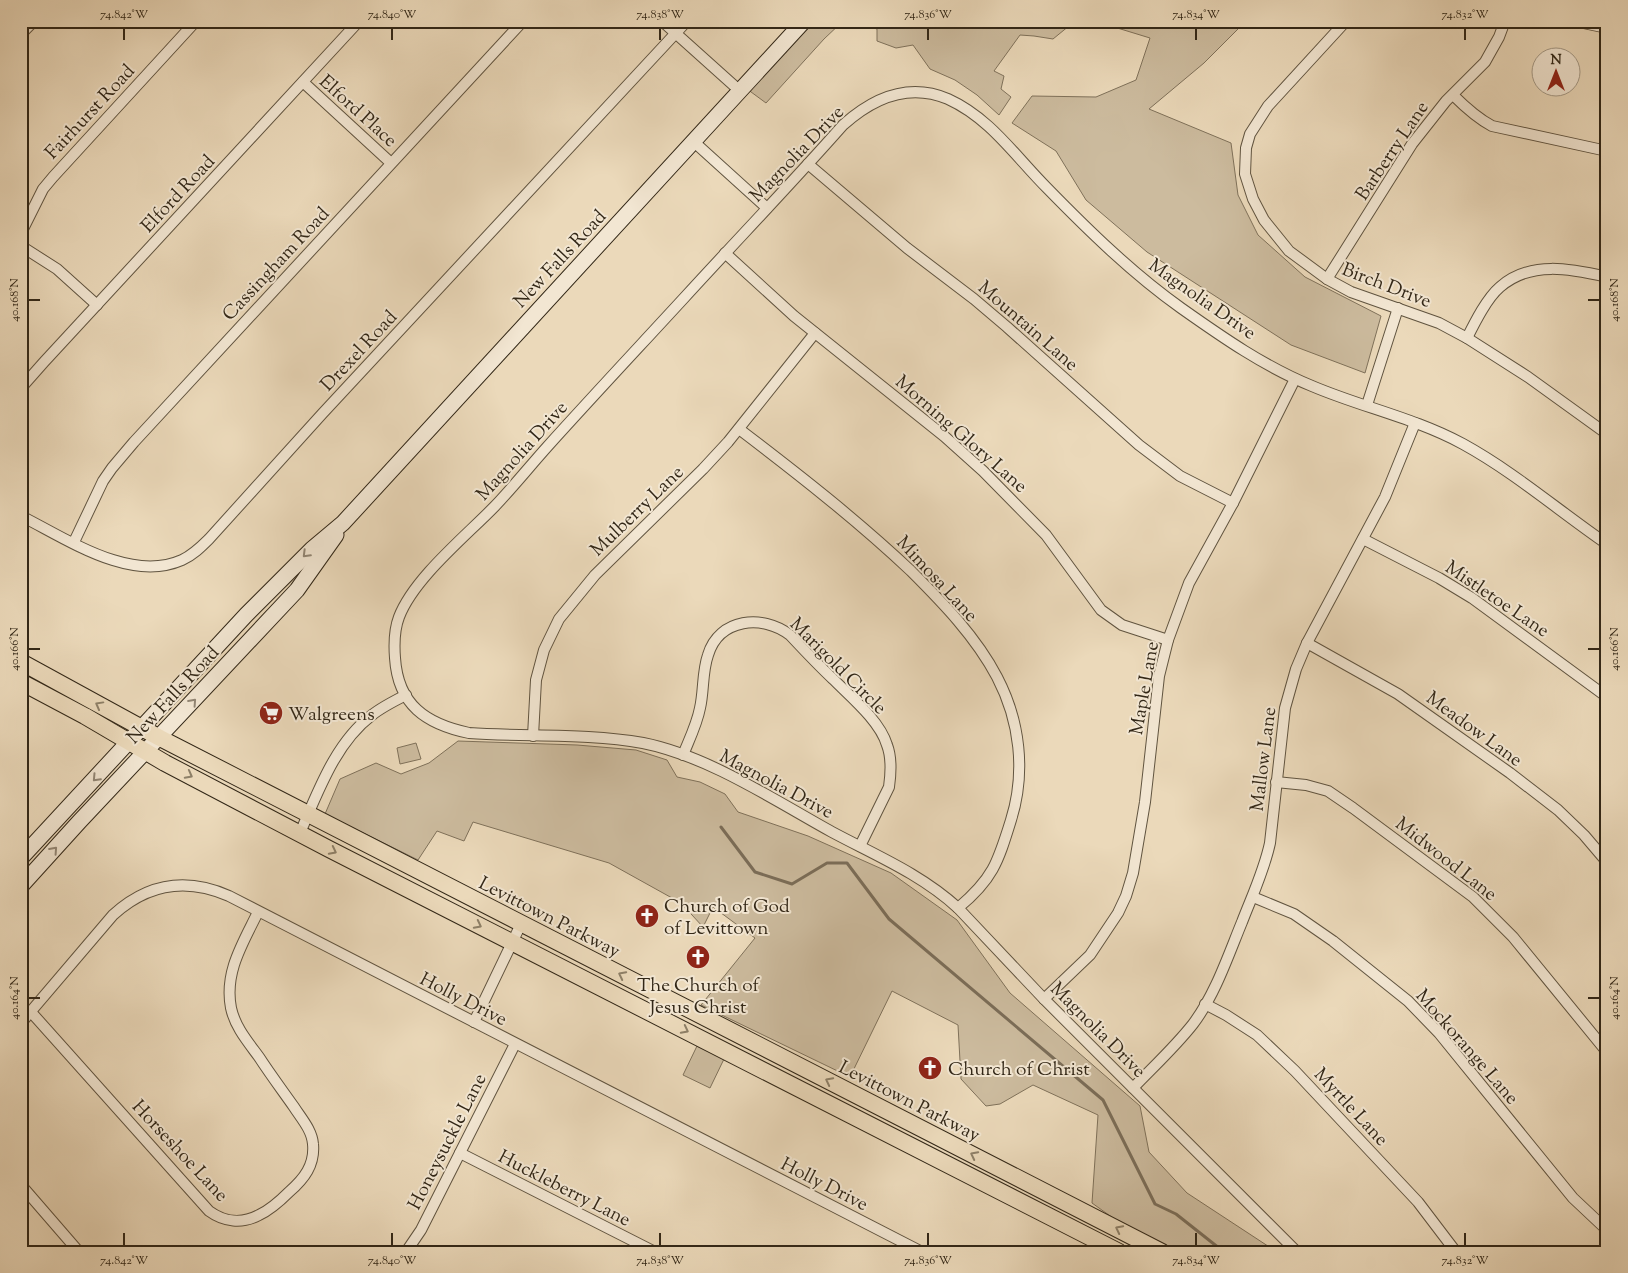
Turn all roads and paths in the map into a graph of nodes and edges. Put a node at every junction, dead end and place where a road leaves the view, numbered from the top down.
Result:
1 (34, 21) edge
2 (196, 21) edge
3 (359, 21) edge
4 (523, 21) edge
5 (662, 21) edge
6 (687, 21) edge
7 (804, 21) edge
8 (1346, 21) edge
9 (1505, 21) edge
10 (1574, 21) edge
11 (1607, 28) edge
12 (21, 34) edge
13 (676, 34) junction
14 (303, 82) junction
15 (740, 91) junction
16 (1453, 95) junction
17 (693, 142) junction
18 (1607, 150) edge
19 (392, 164) junction
20 (808, 164) junction
21 (767, 208) junction
22 (21, 233) edge
23 (21, 246) edge
24 (725, 253) junction
25 (1607, 277) edge
26 (1327, 279) junction
27 (97, 305) junction
28 (1398, 308) junction
29 (815, 333) junction
30 (1467, 338) junction
31 (1295, 379) junction
32 (21, 388) edge
33 (1367, 406) junction
34 (1415, 423) junction
35 (739, 429) junction
36 (1607, 434) edge
37 (1233, 503) junction
38 (21, 516) edge
39 (343, 523) junction
40 (1363, 539) junction
41 (74, 542) junction
42 (1607, 544) edge
43 (1168, 640) junction
44 (1307, 643) junction
45 (21, 662) edge
46 (21, 682) edge
47 (406, 695) junction
48 (1607, 697) edge
49 (142, 728) junction
50 (533, 736) junction
51 (160, 738) junction
52 (129, 742) junction
53 (146, 752) junction
54 (683, 755) junction
55 (1276, 782) junction
56 (308, 814) junction
57 (300, 833) junction
58 (860, 846) junction
59 (21, 858) edge
60 (1607, 862) edge
61 (21, 886) edge
62 (1253, 897) junction
63 (958, 908) junction
64 (258, 912) junction
65 (521, 924) junction
66 (512, 942) junction
67 (1044, 999) junction
68 (1206, 1004) junction
69 (31, 1012) junction
70 (474, 1022) junction
71 (21, 1023) edge
72 (515, 1044) junction
73 (1607, 1052) edge
74 (1132, 1088) junction
75 (460, 1153) junction
76 (21, 1185) edge
77 (1607, 1230) edge
78 (410, 1251) edge
79 (79, 1252) edge
80 (655, 1252) edge
81 (922, 1252) edge
82 (1119, 1252) edge
83 (1162, 1252) edge
84 (1297, 1252) edge
85 (1456, 1252) edge

1 - 12 street
2 - 22 street, Fairhurst Road
3 - 14 street, Elford Road
4 - 19 street, Cassingham Road
5 - 13 street
6 - 13 street, Drexel Road
7 - 15 main road, New Falls Road
8 - 26 street, Birch Drive
9 - 16 street, Barberry Lane
10 - 11 street
13 - 15 street
13 - 41 street, Drexel Road
14 - 19 street, Elford Place
14 - 27 street, Elford Road
15 - 17 main road, New Falls Road
16 - 18 street
16 - 26 street, Barberry Lane
17 - 21 street
17 - 39 main road, New Falls Road
19 - 41 street, Cassingham Road
20 - 21 street, Magnolia Drive
20 - 31 street, Magnolia Drive
20 - 37 street, Mountain Lane
21 - 24 street, Magnolia Drive
23 - 27 street
24 - 29 street, Morning Glory Lane
24 - 47 street, Magnolia Drive
25 - 30 street
26 - 28 street, Birch Drive
27 - 32 street, Elford Road
28 - 30 street, Birch Drive
28 - 33 street
29 - 35 street, Mulberry Lane
29 - 43 street, Morning Glory Lane
30 - 36 street, Birch Drive
31 - 33 street, Magnolia Drive
31 - 37 street, Maple Lane
33 - 34 street, Magnolia Drive
34 - 40 street, Mallow Lane
34 - 42 street, Magnolia Drive
35 - 50 street, Mulberry Lane
35 - 63 street, Mimosa Lane
37 - 43 street, Maple Lane
38 - 41 street, Drexel Road
39 -> 49 main road, New Falls Road
51 -> 39 main road, New Falls Road
40 - 44 street, Mallow Lane
40 - 48 street, Mistletoe Lane
43 - 67 street, Maple Lane
44 - 55 street, Mallow Lane
44 - 60 street, Meadow Lane
49 -> 45 main road, Levittown Parkway
46 - 52 main road
47 - 50 street, Magnolia Drive
47 - 56 street
49 - 51 main road, Levittown Parkway
49 - 52 main road, New Falls Road
50 - 54 street, Magnolia Drive
51 - 53 main road, New Falls Road
51 - 56 main road, Levittown Parkway
52 - 53 main road
52 -> 59 main road, New Falls Road
53 -> 57 main road
61 -> 53 main road, New Falls Road
54 - 58 street, Magnolia Drive
54 - 58 street, Marigold Circle
55 - 62 street, Mallow Lane
55 - 73 street, Midwood Lane
56 - 57 street
56 - 65 main road, Levittown Parkway
57 -> 66 main road
58 - 63 street, Magnolia Drive
62 - 68 street, Mallow Lane
62 - 77 street, Mockorange Lane
63 - 67 street, Magnolia Drive
64 - 69 street, Holly Drive
64 - 69 street, Horseshoe Lane
64 - 70 street, Holly Drive
65 - 66 street
83 -> 65 main road, Levittown Parkway
66 - 70 street
66 -> 82 main road
67 - 74 street, Magnolia Drive
68 - 74 street, Mallow Lane
68 - 85 street, Myrtle Lane
69 - 71 street, Holly Drive
70 - 72 street, Holly Drive
72 - 75 street, Honeysuckle Lane
72 - 81 street, Holly Drive
74 - 84 street, Magnolia Drive
75 - 78 street, Honeysuckle Lane
75 - 80 street, Huckleberry Lane
76 - 79 street

